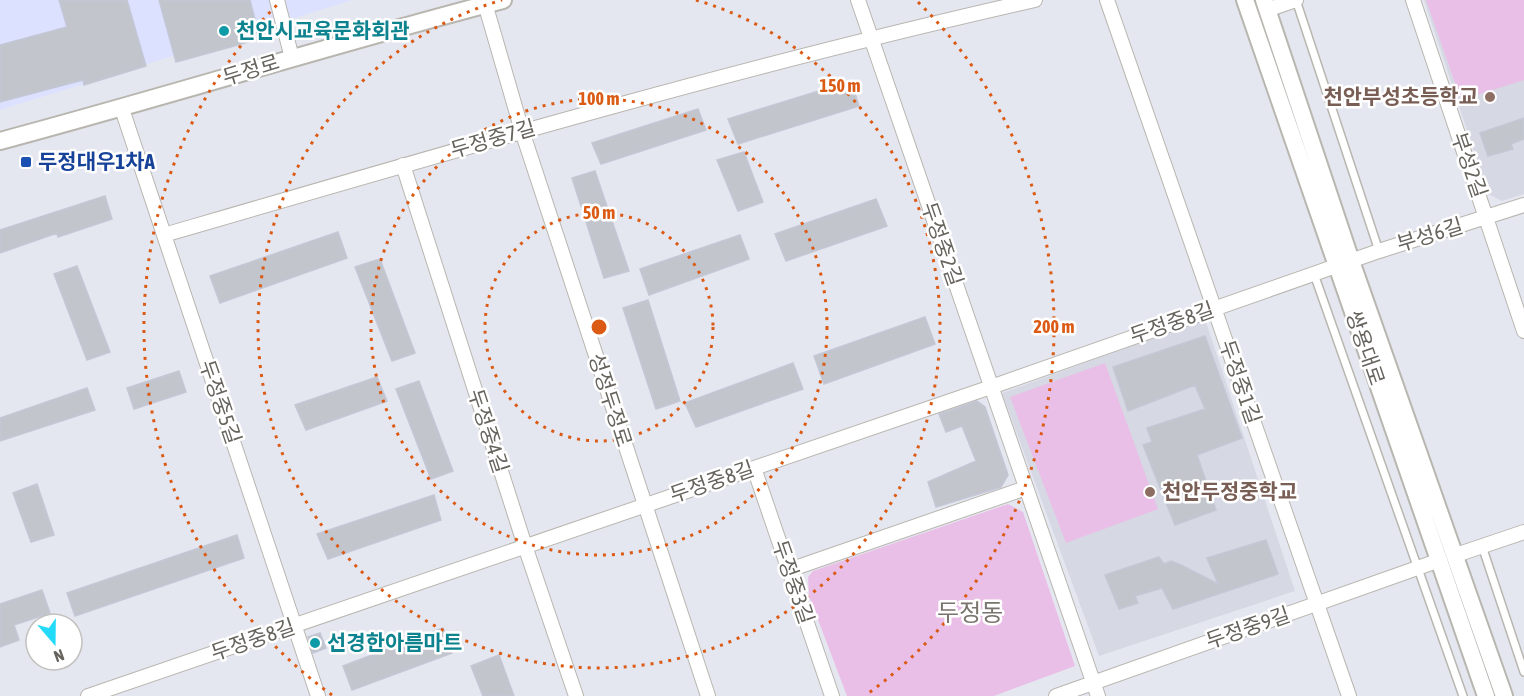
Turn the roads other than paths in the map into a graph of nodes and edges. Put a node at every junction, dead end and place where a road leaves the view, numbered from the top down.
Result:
1 (277, 0) edge
2 (503, 0) edge
3 (858, 0) edge
4 (1035, 0) edge
5 (1107, 0) edge
6 (1245, 0) edge
7 (1296, 0) edge
8 (1413, 0) edge
9 (484, 2) edge
10 (1266, 5) edge
11 (871, 37) junction
12 (292, 58) junction
13 (122, 109) junction
14 (522, 131) junction
15 (0, 141) edge
16 (403, 165) junction
17 (1524, 205) edge
18 (1486, 218) junction
19 (164, 235) junction
20 (1379, 251) junction
21 (1343, 263) junction
22 (1314, 274) junction
23 (1214, 308) junction
24 (1524, 328) edge
25 (991, 387) junction
26 (754, 468) junction
27 (1026, 488) junction
28 (644, 506) junction
29 (1524, 532) edge
30 (525, 546) junction
31 (1482, 546) junction
32 (1448, 558) junction
33 (1418, 568) junction
34 (789, 570) junction
35 (1317, 604) junction
36 (294, 625) junction
37 (1524, 672) edge
38 (1095, 689) edge
39 (88, 696) edge
40 (318, 696) edge
41 (576, 696) edge
42 (708, 696) edge
43 (832, 696) edge
44 (1056, 696) edge
45 (1349, 696) edge
46 (1463, 696) edge
47 (1486, 696) edge
48 (1504, 696) edge

1 - 12 street
2 - 9 street, 두정로
3 - 11 street, 두정중2길
4 - 11 street, 두정중7길
5 - 23 street, 두정중1길
6 - 21 street, 쌍용대로
7 - 10 street
7 - 20 lane
8 - 18 street, 부성2길
9 - 12 street, 두정로
9 - 14 street, 성정두정로
10 - 21 street, 쌍용대로
11 - 14 street, 두정중7길
11 - 25 street, 두정중2길
12 - 13 street, 두정로
13 - 15 street, 두정로
13 - 19 street, 두정중5길
14 - 16 street, 두정중7길
14 - 28 street, 성정두정로
16 - 19 street, 두정중7길
16 - 30 street, 두정중4길
17 - 18 street, 부성6길
18 - 20 street, 부성6길
18 - 24 street, 부성2길
19 - 36 street, 두정중5길
20 - 21 street, 부성6길
21 - 22 street, 두정중8길
21 - 32 street, 쌍용대로
22 - 23 street, 두정중8길
22 - 33 lane
23 - 25 street, 두정중8길
23 - 35 street, 두정중1길
25 - 26 street, 두정중8길
25 - 27 street, 두정중2길
26 - 28 street, 두정중8길
26 - 34 street, 두정중3길
27 - 34 street
27 - 38 street, 두정중2길
28 - 30 street, 두정중8길
28 - 42 street, 성정두정로
29 - 31 street, 두정중9길
30 - 36 street, 두정중8길
30 - 41 street, 두정중4길
31 - 32 street, 두정중9길
31 - 37 lane
32 - 33 street, 두정중9길
32 - 47 street, 쌍용대로
32 - 48 street, 쌍용대로
33 - 35 street, 두정중9길
33 - 46 lane
34 - 43 street, 두정중3길
35 - 38 street, 두정중9길
35 - 45 street, 두정중1길
36 - 39 street, 두정중8길
36 - 40 street, 두정중5길
38 - 44 street, 두정중9길

